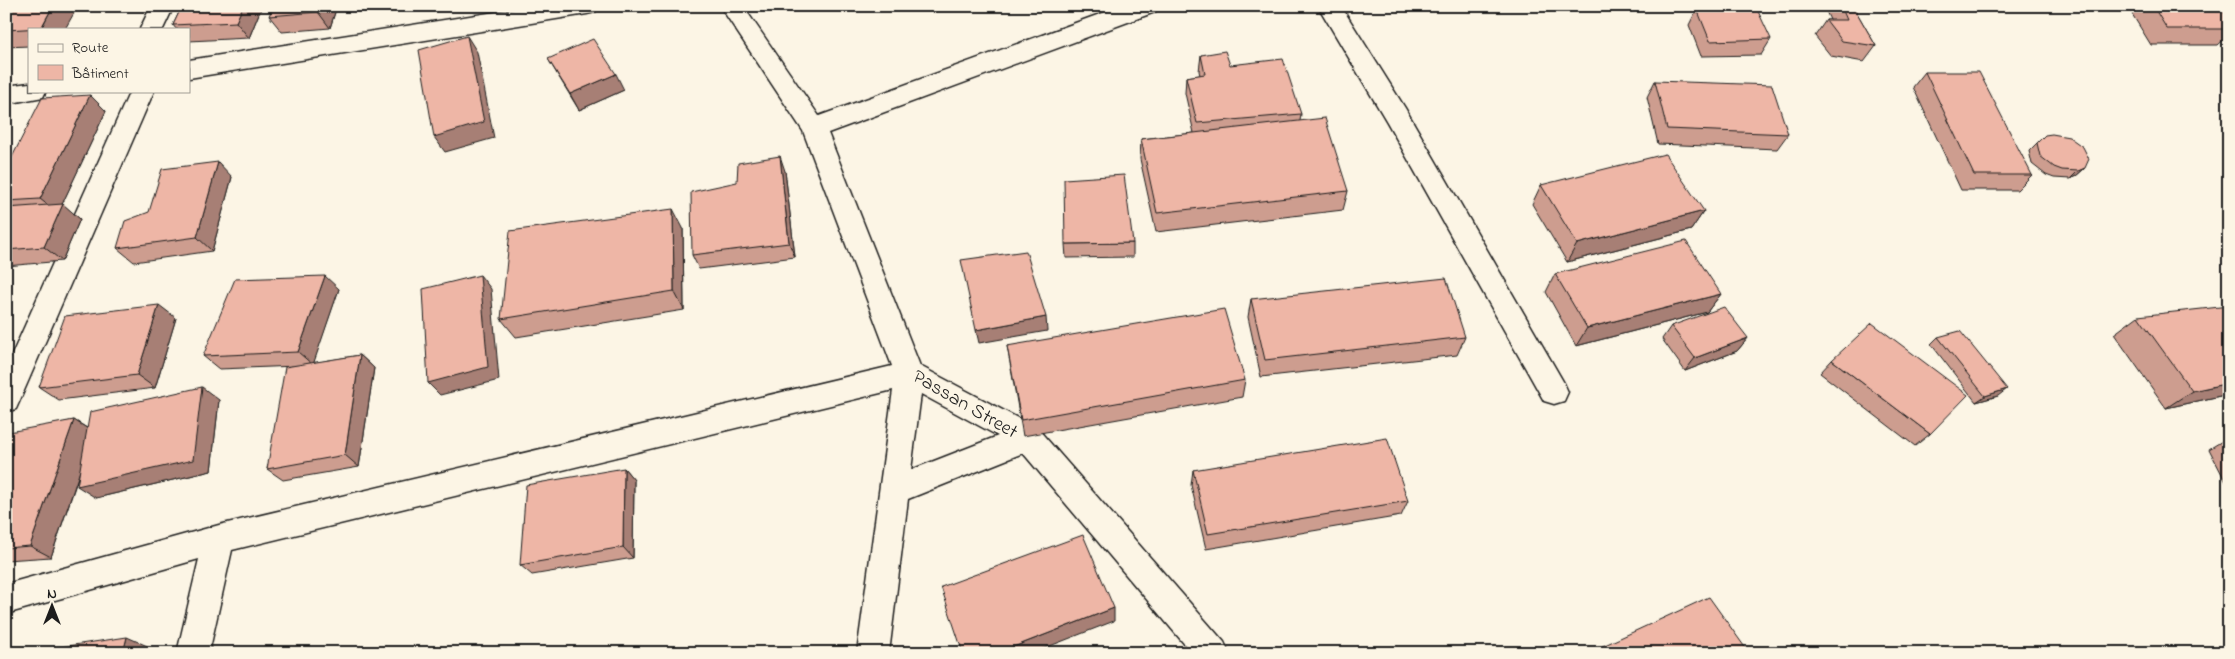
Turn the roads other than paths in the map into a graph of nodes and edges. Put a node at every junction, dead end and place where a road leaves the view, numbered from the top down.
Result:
1 (164, 6) edge
2 (587, 6) edge
3 (731, 6) edge
4 (1147, 6) edge
5 (1329, 6) edge
6 (152, 28) edge
7 (190, 69) edge
8 (28, 92) edge
9 (142, 92) edge
10 (6, 95) edge
11 (814, 128) junction
12 (909, 374) junction
13 (1554, 392) dead end
14 (6, 400) edge
15 (1028, 438) junction
16 (894, 491) junction
17 (219, 539) junction
18 (6, 599) edge
19 (194, 653) edge
20 (873, 653) edge
21 (1213, 653) edge

1 - 6 street
2 - 7 street
3 - 11 street, Passan Street
4 - 11 street
5 - 13 street
8 - 10 street
9 - 14 street
11 - 12 street, Passan Street
12 - 15 street, Passan Street
12 - 16 street
12 - 17 street
15 - 16 street
15 - 21 street, Passan Street
16 - 20 street
17 - 18 street
17 - 19 street

